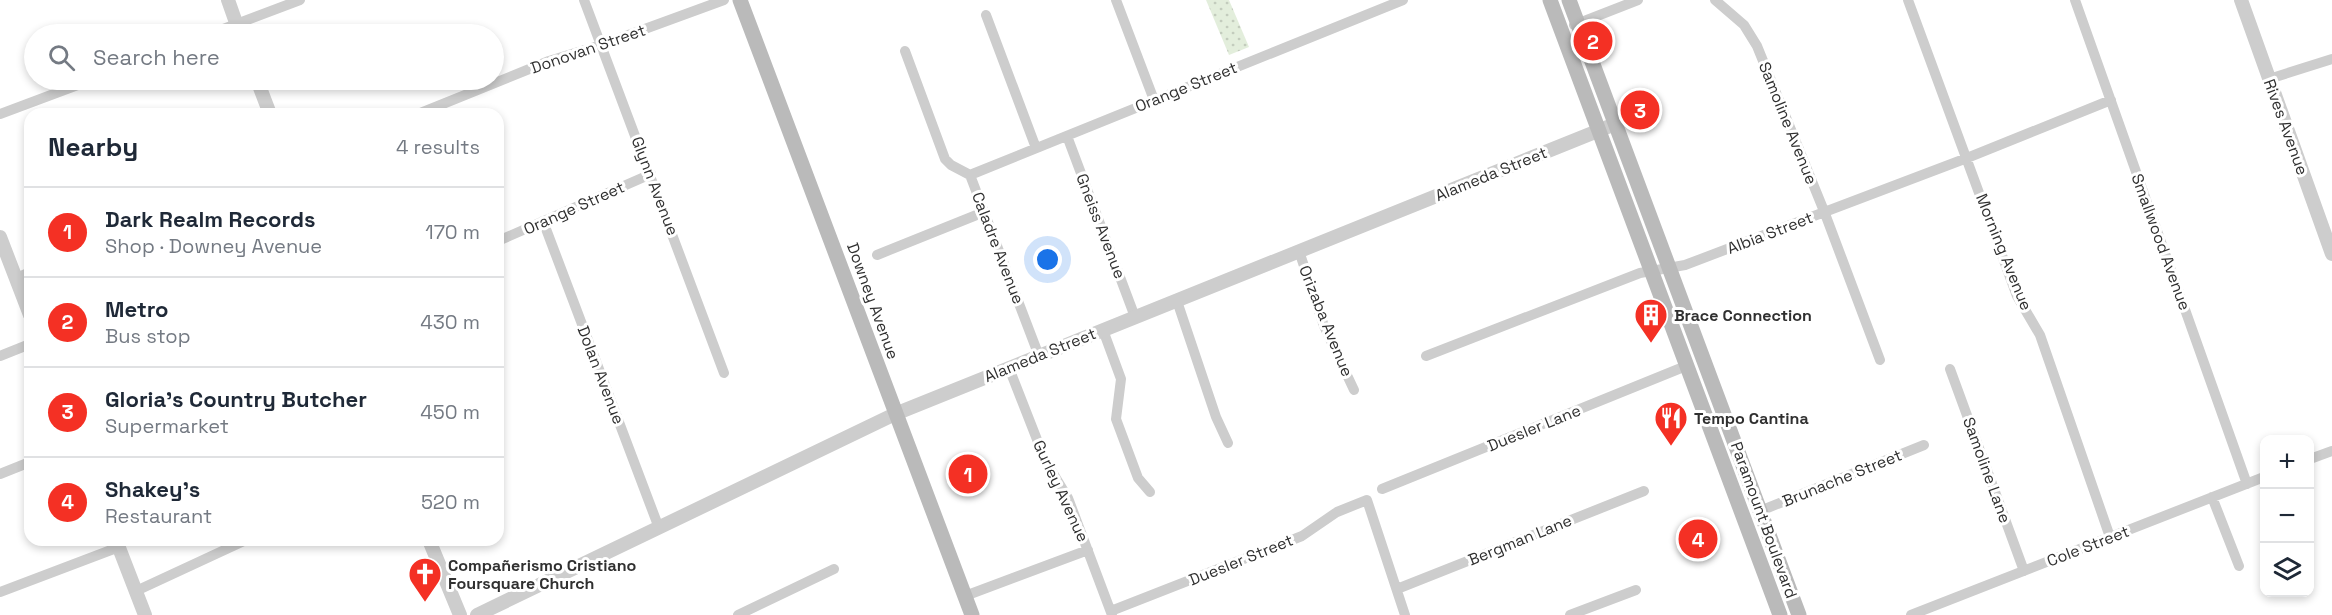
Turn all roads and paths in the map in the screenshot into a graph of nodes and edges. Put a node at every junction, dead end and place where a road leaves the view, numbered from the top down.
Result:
1 (228, 0) edge
2 (300, 0) edge
3 (584, 0) edge
4 (724, 0) edge
5 (740, 0) edge
6 (1116, 0) edge
7 (1403, 0) edge
8 (1550, 0) edge
9 (1569, 0) edge
10 (1638, 0) edge
11 (1715, 0) edge
12 (1908, 0) edge
13 (2075, 0) edge
14 (2241, 0) edge
15 (1376, 5) edge
16 (986, 15) dead end
17 (236, 24) edge
18 (249, 24) edge
19 (1578, 24) junction
20 (1561, 31) junction
21 (601, 45) junction
22 (905, 51) dead end
23 (2332, 59) edge
24 (504, 79) edge
25 (2269, 79) junction
26 (64, 90) edge
27 (261, 90) edge
28 (477, 90) edge
29 (1154, 100) junction
30 (2111, 100) junction
31 (268, 108) edge
32 (433, 108) edge
33 (0, 114) edge
34 (1615, 124) junction
35 (1599, 131) junction
36 (1066, 136) junction
37 (1036, 148) junction
38 (1967, 158) junction
39 (651, 174) junction
40 (970, 175) junction
41 (1824, 211) junction
42 (984, 212) junction
43 (543, 221) junction
44 (0, 237) edge
45 (504, 238) edge
46 (1299, 251) junction
47 (2332, 254) edge
48 (877, 255) dead end
49 (1669, 268) junction
50 (1651, 271) junction
51 (24, 275) edge
52 (16, 278) junction
53 (24, 299) edge
54 (1177, 301) junction
55 (1135, 317) junction
56 (1103, 330) junction
57 (24, 346) edge
58 (0, 356) edge
59 (1039, 356) junction
60 (1426, 356) dead end
61 (1880, 360) dead end
62 (1686, 366) junction
63 (1009, 368) junction
64 (1950, 369) dead end
65 (724, 373) dead end
66 (1354, 390) dead end
67 (895, 414) junction
68 (1228, 443) dead end
69 (1924, 445) dead end
70 (2332, 451) edge
71 (2314, 458) edge
72 (24, 464) edge
73 (0, 474) edge
74 (2260, 479) edge
75 (2247, 484) junction
76 (1382, 489) dead end
77 (1644, 491) dead end
78 (1150, 492) dead end
79 (2212, 497) junction
80 (1760, 511) junction
81 (659, 528) junction
82 (2110, 537) junction
83 (111, 546) edge
84 (119, 546) edge
85 (233, 546) edge
86 (431, 546) edge
87 (1088, 550) junction
88 (2239, 566) dead end
89 (834, 569) dead end
90 (2024, 571) junction
91 (1397, 589) junction
92 (1636, 590) dead end
93 (136, 591) junction
94 (0, 592) edge
95 (965, 596) junction
96 (1111, 613) edge
97 (145, 615) edge
98 (460, 615) edge
99 (477, 615) edge
100 (738, 615) edge
101 (972, 615) edge
102 (1405, 615) edge
103 (1570, 615) edge
104 (1780, 615) edge
105 (1799, 615) edge
106 (1911, 615) edge

1 - 17 street
2 - 18 street
3 - 21 street, Glynn Avenue
4 - 21 street, Donovan Street
5 - 67 main road, Downey Avenue
6 - 29 street
7 - 15 street, Orange Street
8 - 20 main road, Paramount Boulevard
9 - 19 main road, Paramount Boulevard
10 - 19 street
11 - 41 street, Samoline Avenue
12 - 38 street, Morning Avenue
13 - 30 street, Smallwood Avenue
14 - 25 street, Rives Avenue
15 - 29 street, Orange Street
16 - 37 street
19 - 20 street
19 - 34 main road, Paramount Boulevard
20 - 35 main road, Paramount Boulevard
21 - 24 street, Donovan Street
21 - 39 street, Glynn Avenue
22 - 40 street, Caladre Avenue
23 - 25 street
25 - 47 street, Rives Avenue
26 - 33 street
27 - 31 street
28 - 32 street, Donovan Street
29 - 36 street, Orange Street
30 - 38 street, Albia Street
30 - 75 street, Smallwood Avenue
34 - 35 street, Alameda Street
34 - 49 main road, Paramount Boulevard
35 - 46 street, Alameda Street
35 - 50 main road, Paramount Boulevard
36 - 37 street, Orange Street
36 - 55 street, Gneiss Avenue
37 - 40 street, Orange Street
38 - 41 street, Albia Street
38 - 82 street, Morning Avenue
39 - 43 street, Orange Street
39 - 65 street, Glynn Avenue
40 - 42 street, Caladre Avenue
41 - 49 street, Albia Street
41 - 61 street, Samoline Avenue
42 - 48 street
42 - 59 street, Caladre Avenue
43 - 45 street, Orange Street
43 - 81 street, Dolan Avenue
44 - 52 street
46 - 54 street, Alameda Street
46 - 66 street, Orizaba Avenue
49 - 50 street, Albia Street
49 - 80 main road, Paramount Boulevard
50 - 60 street, Albia Street
50 - 62 main road, Paramount Boulevard
51 - 52 street
52 - 53 street
54 - 55 street, Alameda Street
54 - 68 street
55 - 56 street, Alameda Street
56 - 59 street, Alameda Street
56 - 78 street
57 - 58 street
59 - 63 street, Alameda Street
62 - 76 street, Duesler Lane
62 - 104 main road, Paramount Boulevard
63 - 67 street, Alameda Street
63 - 87 street, Gurley Avenue
64 - 90 street, Samoline Lane
67 - 81 street, Alameda Street
67 - 95 main road, Downey Avenue
69 - 80 street, Brunache Street
70 - 71 street
72 - 73 street
74 - 75 street, Cole Street
75 - 79 street, Cole Street
77 - 91 street, Bergman Lane
79 - 82 street, Cole Street
79 - 88 street
80 - 105 main road, Paramount Boulevard
81 - 99 street, Alameda Street
82 - 90 street, Cole Street
83 - 94 street
84 - 93 street
85 - 93 street
86 - 98 street
87 - 95 street
87 - 96 street, Gurley Avenue
89 - 100 street
90 - 106 street, Cole Street
91 - 96 street, Duesler Street
91 - 102 street
92 - 103 street
93 - 97 street
95 - 101 main road, Downey Avenue

